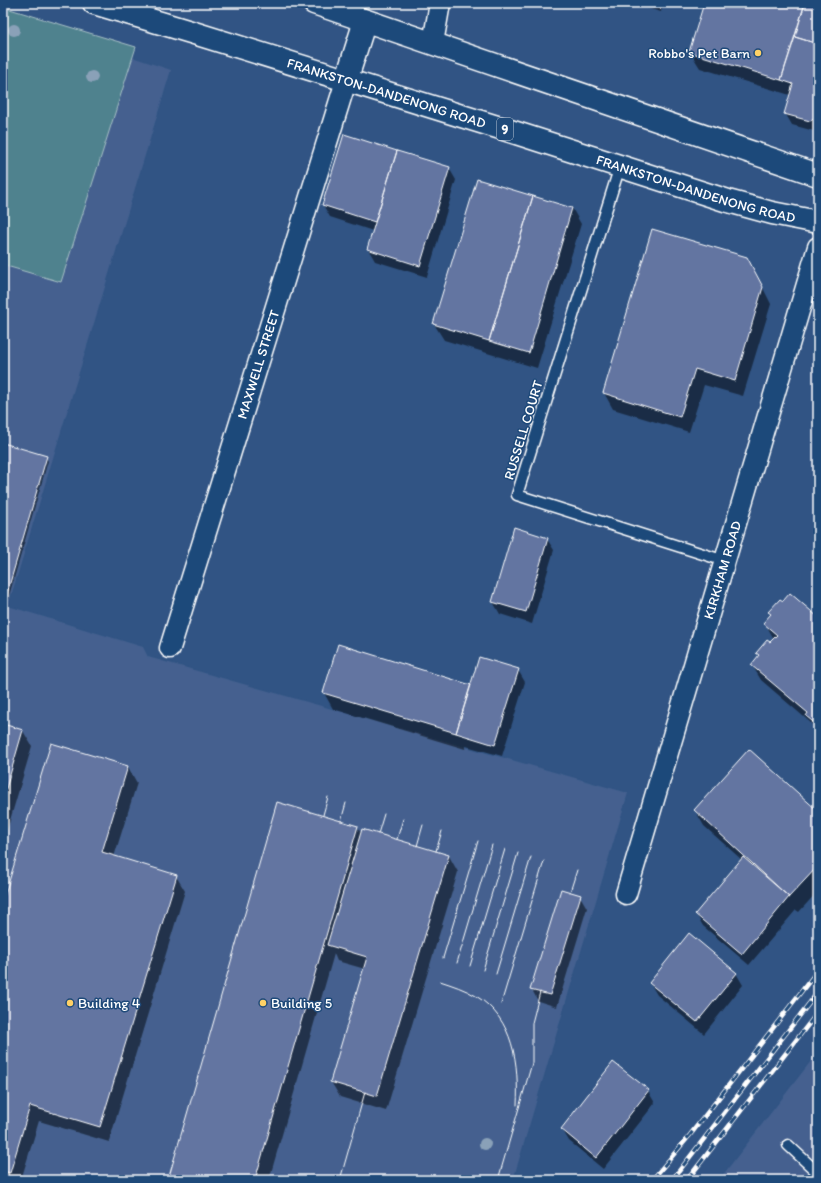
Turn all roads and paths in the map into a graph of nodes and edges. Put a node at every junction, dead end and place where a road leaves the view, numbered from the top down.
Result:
1 (94, 3) edge
2 (314, 3) edge
3 (440, 3) edge
4 (365, 21) junction
5 (433, 43) junction
6 (346, 81) junction
7 (620, 166) junction
8 (818, 175) edge
9 (818, 222) edge
10 (818, 247) edge
11 (724, 561) junction
12 (170, 648) dead end
13 (626, 894) dead end
14 (788, 1146) dead end
15 (818, 1173) edge

1 - 6 highway, FRANKSTON-DANDENONG ROAD / 9
2 - 4 highway
3 - 5 street
4 - 5 highway
4 - 6 highway
5 - 8 highway
6 - 7 highway, FRANKSTON-DANDENONG ROAD / 9
6 - 12 street, MAXWELL STREET
7 - 9 highway, FRANKSTON-DANDENONG ROAD / 9
7 - 11 lane, RUSSELL COURT
10 - 11 street, KIRKHAM ROAD
11 - 13 street, KIRKHAM ROAD
14 - 15 lane

